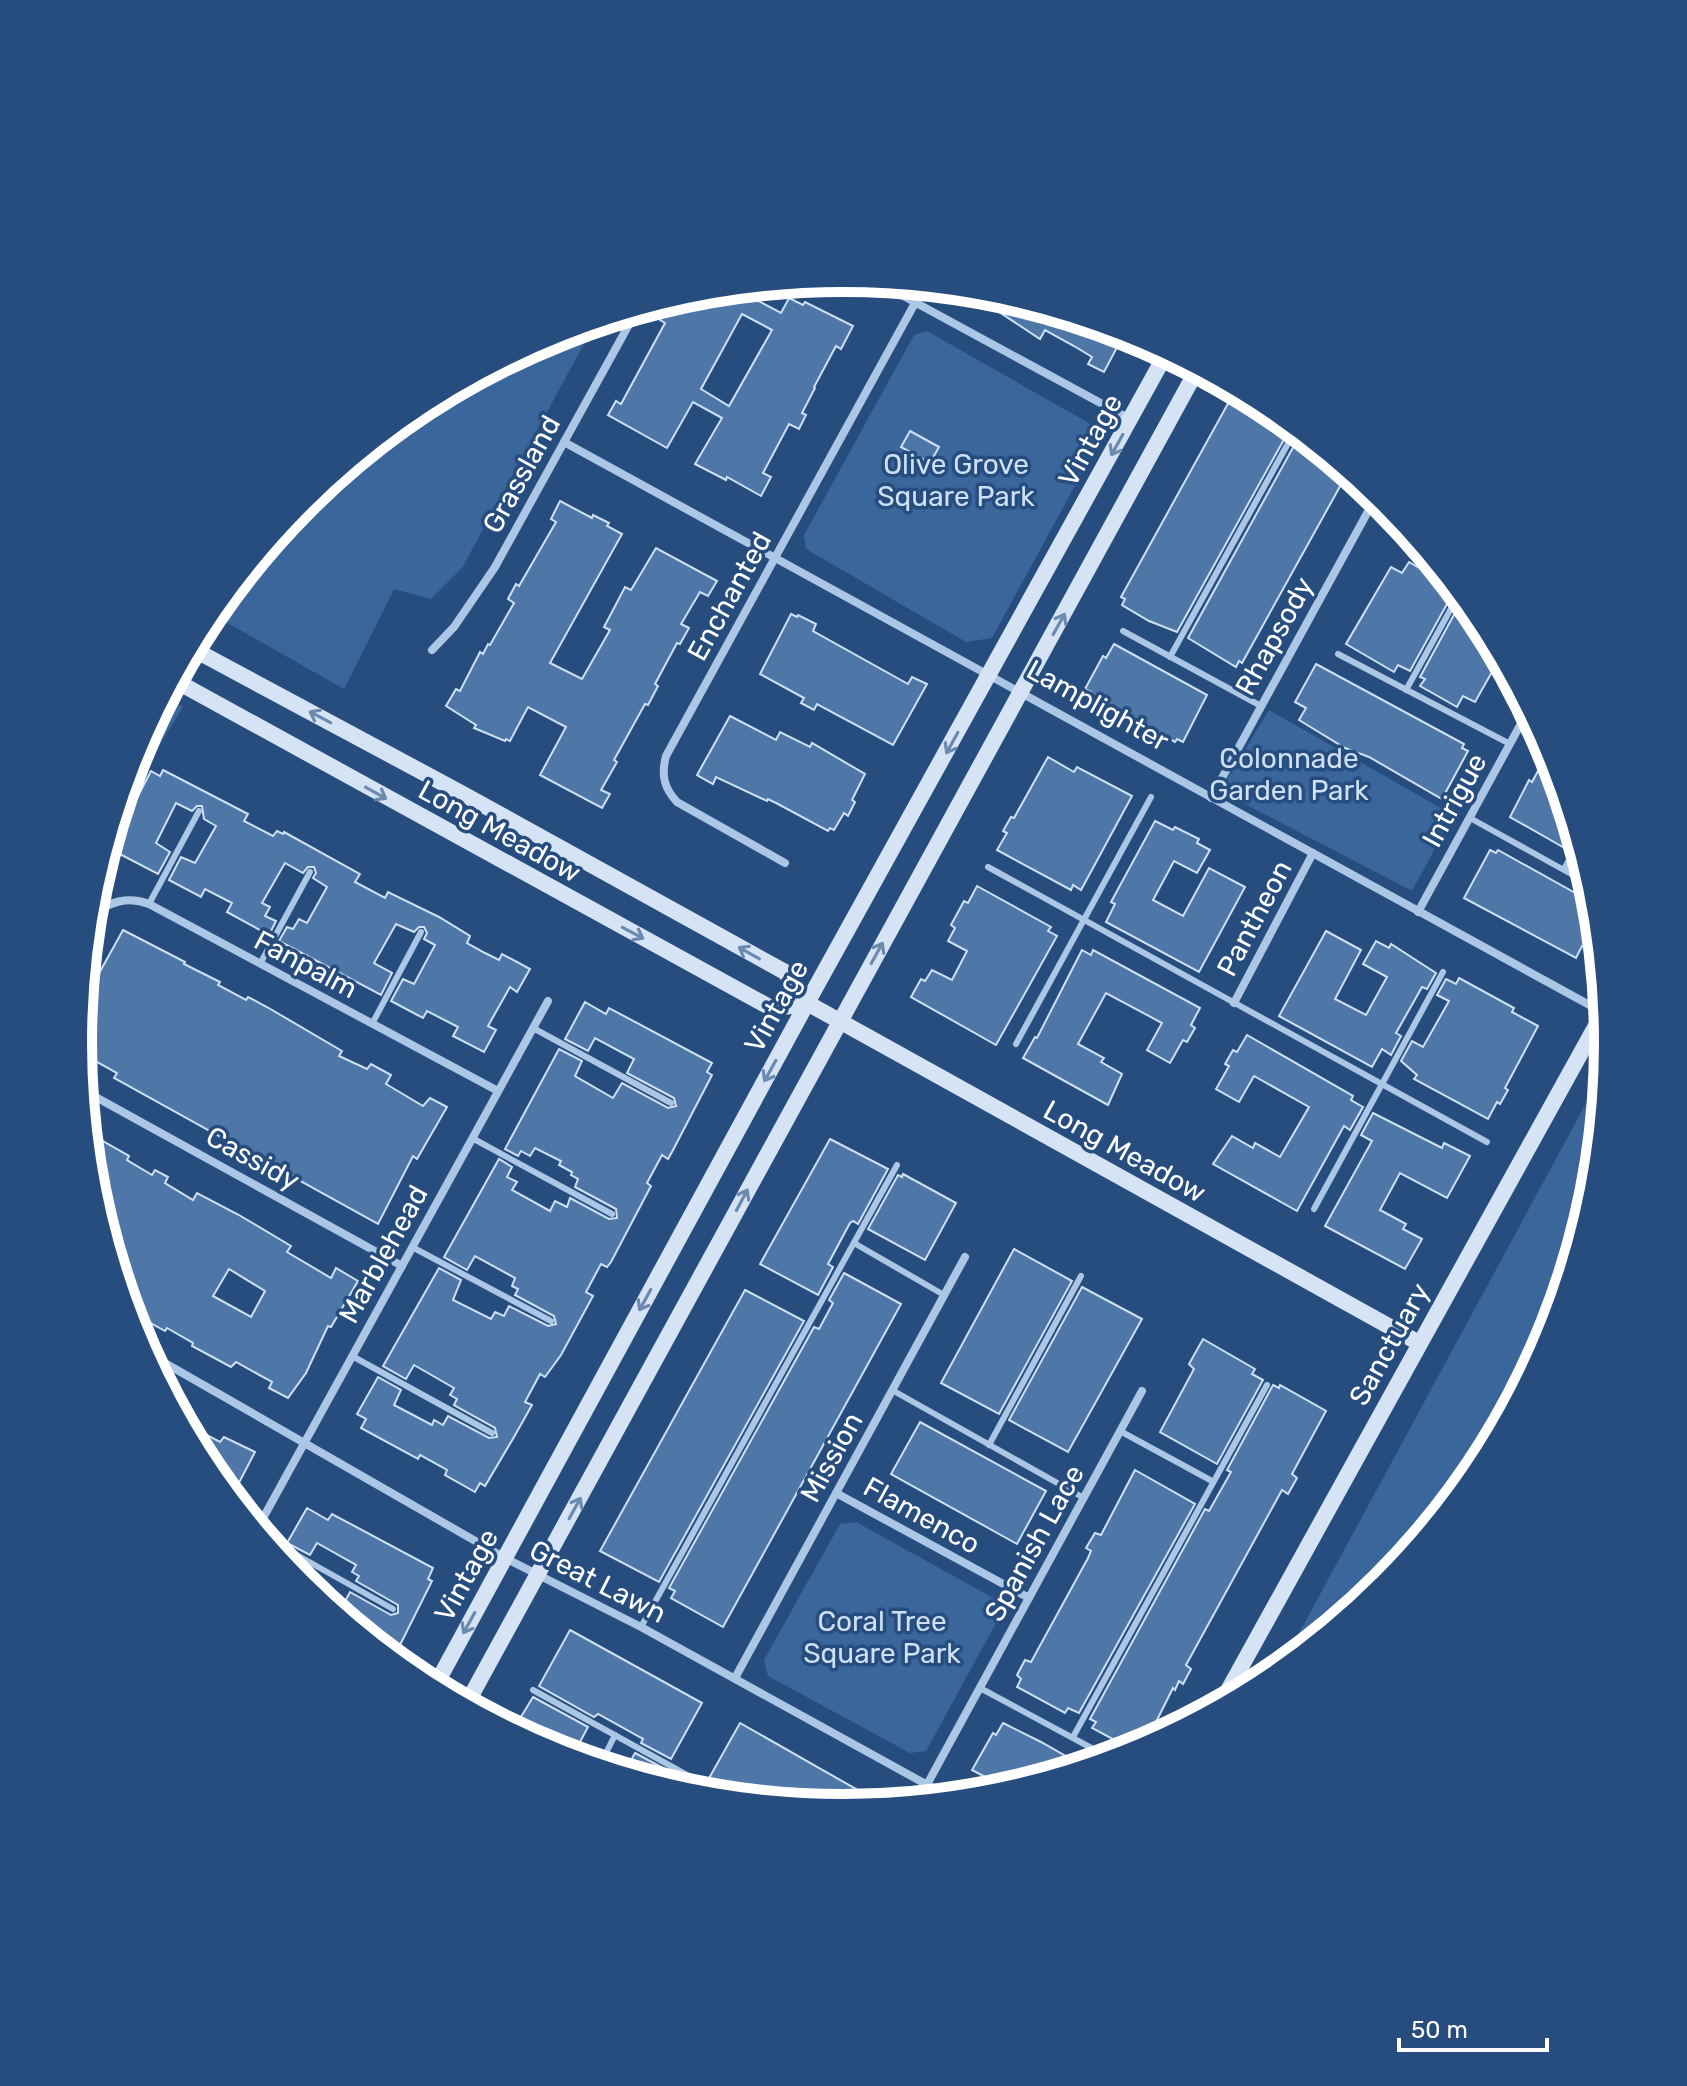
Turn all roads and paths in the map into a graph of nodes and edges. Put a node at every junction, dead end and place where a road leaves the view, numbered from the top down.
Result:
1 (898, 294) edge
2 (915, 303) junction
3 (630, 323) edge
4 (1161, 363) edge
5 (1193, 378) edge
6 (1131, 420) junction
7 (1290, 439) edge
8 (564, 442) junction
9 (1370, 507) edge
10 (775, 558) junction
11 (1453, 605) edge
12 (1123, 631) dead end
13 (432, 650) dead end
14 (201, 654) edge
15 (1338, 654) dead end
16 (1170, 657) junction
17 (990, 675) junction
18 (183, 685) edge
19 (1406, 690) junction
20 (1022, 692) junction
21 (1261, 706) junction
22 (1522, 722) edge
23 (1510, 744) junction
24 (1151, 797) dead end
25 (1211, 798) junction
26 (199, 811) dead end
27 (1470, 818) junction
28 (1313, 853) junction
29 (1571, 856) edge
30 (785, 863) dead end
31 (988, 867) dead end
32 (1564, 869) junction
33 (310, 872) dead end
34 (1576, 876) edge
35 (149, 904) junction
36 (104, 906) edge
37 (1418, 912) junction
38 (1084, 920) junction
39 (421, 932) dead end
40 (260, 964) junction
41 (1443, 972) dead end
42 (548, 1001) dead end
43 (807, 1003) junction
44 (1234, 1003) junction
45 (1594, 1007) edge
46 (840, 1021) junction
47 (372, 1024) junction
48 (533, 1028) junction
49 (1595, 1032) edge
50 (1016, 1044) dead end
51 (1382, 1084) junction
52 (498, 1091) junction
53 (94, 1096) edge
54 (671, 1103) dead end
55 (472, 1138) junction
56 (1487, 1142) dead end
57 (897, 1165) dead end
58 (1314, 1209) dead end
59 (612, 1214) dead end
60 (854, 1243) junction
61 (412, 1247) junction
62 (965, 1257) dead end
63 (402, 1266) junction
64 (1081, 1276) dead end
65 (944, 1295) junction
66 (551, 1321) dead end
67 (1419, 1343) junction
68 (352, 1356) junction
69 (164, 1363) edge
70 (1267, 1385) dead end
71 (892, 1390) junction
72 (1142, 1391) dead end
73 (1120, 1431) junction
74 (492, 1433) dead end
75 (304, 1443) junction
76 (989, 1445) junction
77 (1212, 1481) junction
78 (836, 1493) junction
79 (1084, 1498) junction
80 (262, 1519) edge
81 (291, 1552) edge
82 (505, 1558) junction
83 (537, 1576) junction
84 (1029, 1598) junction
85 (393, 1609) dead end
86 (641, 1627) junction
87 (440, 1677) edge
88 (735, 1678) junction
89 (1230, 1687) edge
90 (980, 1688) junction
91 (533, 1690) dead end
92 (471, 1696) edge
93 (615, 1735) junction
94 (1073, 1737) junction
95 (1097, 1750) edge
96 (605, 1756) edge
97 (696, 1780) edge
98 (927, 1785) junction
99 (934, 1789) edge
100 (924, 1790) edge

1 - 2 street
2 - 6 street
2 - 10 street, Enchanted
3 - 8 street, Grassland
4 - 6 street, Vintage
20 -> 5 street
6 -> 17 street, Vintage
7 - 16 lane
8 - 10 street, Lamplighter
8 - 13 street, Grassland
9 - 21 street, Rhapsody
10 - 17 street, Lamplighter
10 - 30 street, Enchanted
11 - 19 lane
12 - 16 lane
43 -> 14 street, Long Meadow
15 - 19 lane
16 - 21 lane
17 - 20 street, Lamplighter
17 -> 43 street, Vintage
18 -> 43 street, Long Meadow
19 - 23 lane
20 - 25 street, Lamplighter
46 -> 20 street
21 - 25 street, Rhapsody
22 - 23 street, Intrigue
23 - 27 street, Intrigue
24 - 38 lane
25 - 28 street, Lamplighter
26 - 35 lane
27 - 32 lane
27 - 37 street, Intrigue
28 - 37 street, Lamplighter
28 - 44 street, Pantheon
29 - 32 lane
31 - 38 lane
32 - 34 lane
33 - 40 lane
35 - 36 street, Fanpalm
35 - 40 street, Fanpalm
37 - 45 street, Lamplighter
38 - 44 lane
38 - 50 lane
39 - 47 lane
40 - 47 street, Fanpalm
41 - 51 lane
42 - 48 street, Marblehead
43 - 46 street, Long Meadow
43 -> 82 street, Vintage
44 - 51 lane
46 - 67 street, Long Meadow
83 -> 46 street
47 - 52 street, Fanpalm
48 - 52 street, Marblehead
48 - 54 lane
49 - 67 street, Sanctuary
51 - 56 lane
51 - 58 lane
52 - 55 street, Marblehead
53 - 63 street, Cassidy
55 - 59 lane
55 - 61 street, Marblehead
57 - 60 lane
60 - 65 lane
60 - 86 lane
61 - 63 street, Marblehead
61 - 66 lane
62 - 65 street, Mission
63 - 68 street, Marblehead
64 - 76 lane
65 - 71 street, Mission
67 - 89 street, Sanctuary
68 - 74 lane
68 - 75 street, Marblehead
69 - 75 street, Great Lawn
70 - 77 lane
71 - 76 lane
71 - 78 street, Mission
72 - 73 street, Spanish Lace
73 - 77 lane
73 - 79 street, Spanish Lace
75 - 80 street, Marblehead
75 - 82 street, Great Lawn
76 - 79 lane
77 - 94 lane
78 - 84 street, Flamenco
78 - 88 street, Mission
79 - 84 street, Spanish Lace
81 - 85 lane
82 - 83 street, Great Lawn
82 -> 87 street, Vintage
83 - 86 street, Great Lawn
83 - 92 street
84 - 90 street, Spanish Lace
86 - 88 street, Great Lawn
88 - 98 street, Great Lawn
90 - 94 lane
90 - 98 street, Spanish Lace
91 - 93 lane
93 - 96 lane
93 - 97 lane
94 - 95 lane
98 - 99 street, Great Lawn
98 - 100 street, Spanish Lace

